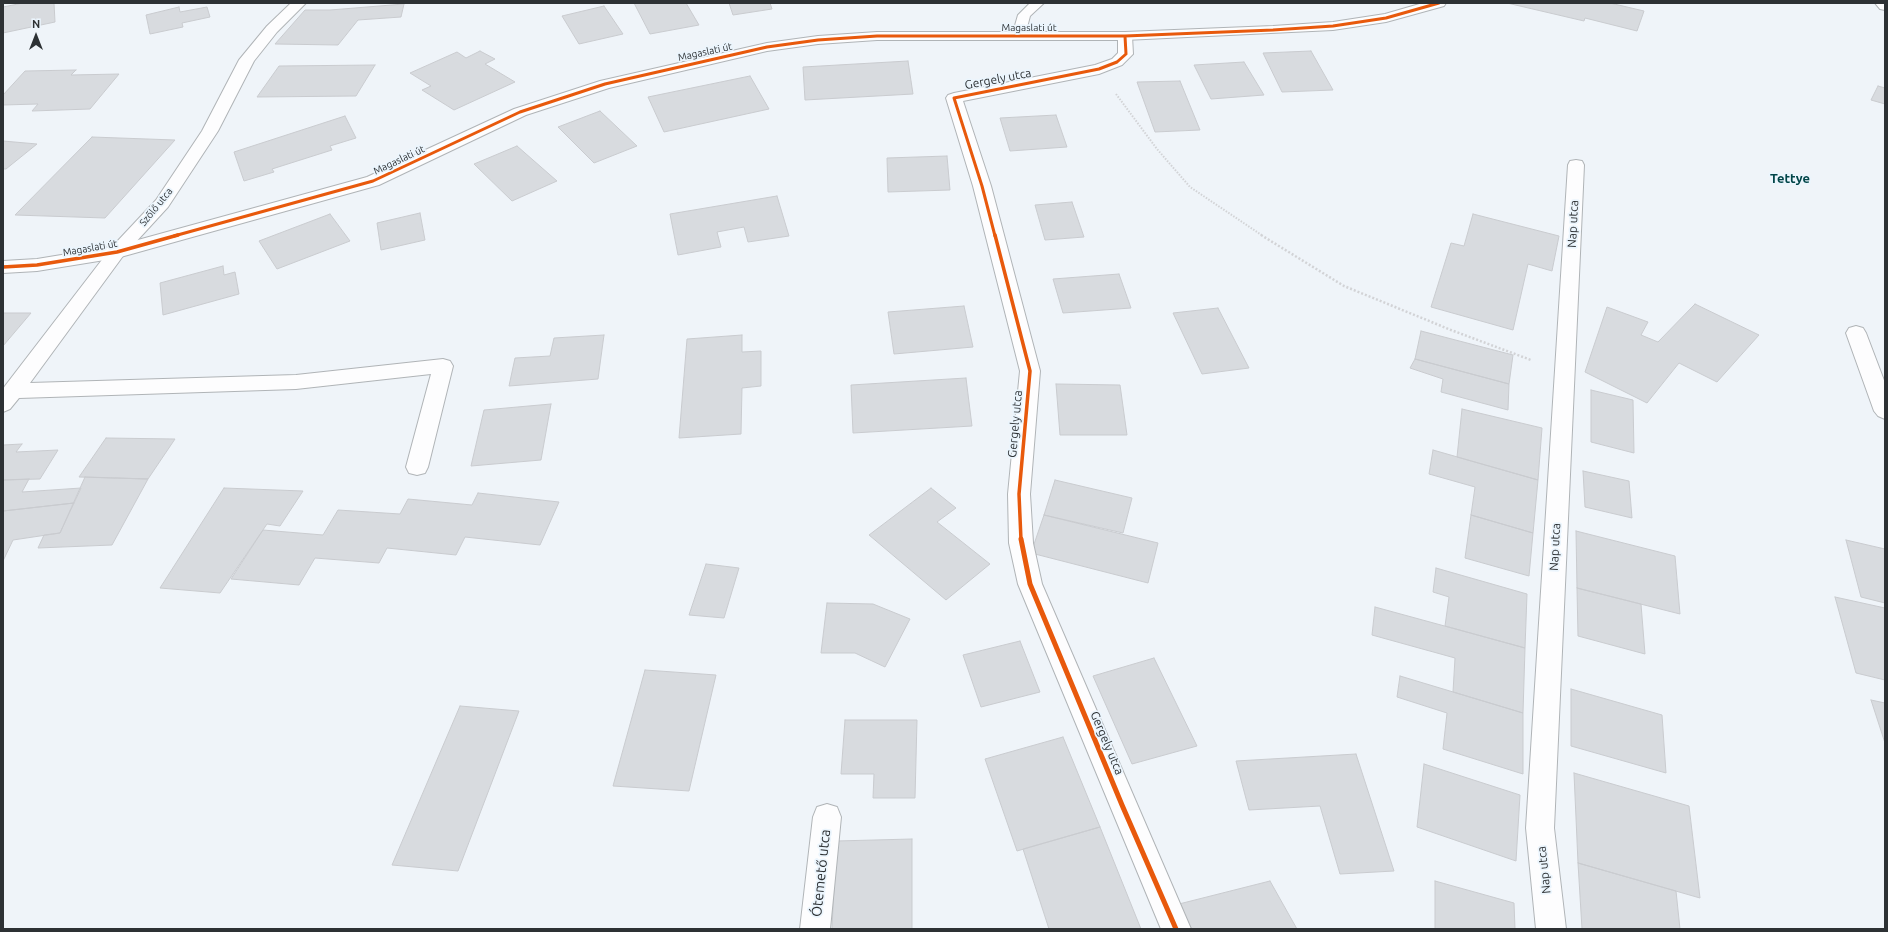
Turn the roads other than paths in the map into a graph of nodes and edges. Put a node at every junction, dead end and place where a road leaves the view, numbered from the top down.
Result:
1 (1038, 3) edge
2 (1439, 3) edge
3 (1882, 3) edge
4 (300, 4) edge
5 (1885, 6) edge
6 (1019, 36) junction
7 (1125, 36) junction
8 (1576, 165) dead end
9 (117, 252) junction
10 (3, 267) edge
11 (1856, 333) dead end
12 (8, 397) edge
13 (1885, 411) edge
14 (417, 467) dead end
15 (827, 817) dead end
16 (814, 929) edge
17 (1176, 929) edge
18 (1551, 929) edge

1 - 6 lane
2 - 7 street, Magaslati út
3 - 5 street
4 - 9 street, Szőlő utca
6 - 7 street, Magaslati út
6 - 9 street, Magaslati út
7 - 17 street, Gergely utca
8 - 18 street, Nap utca
9 - 10 street, Magaslati út
9 - 12 street, Szőlő utca
11 - 13 street
12 - 14 street
15 - 16 street, Ótemető utca

